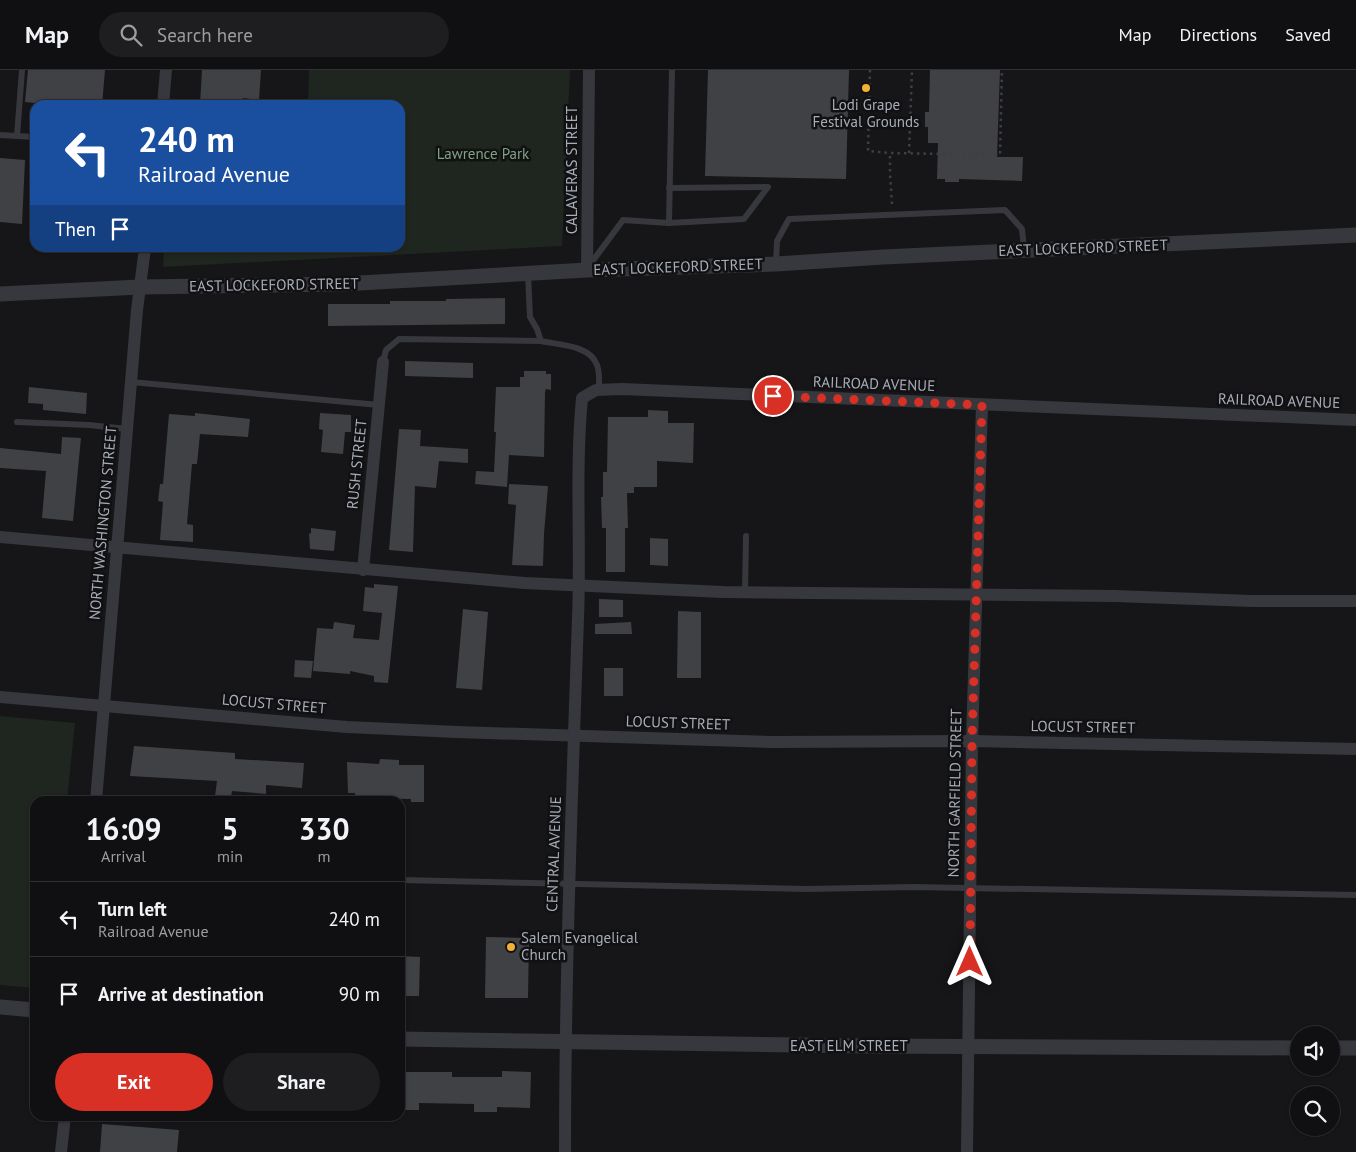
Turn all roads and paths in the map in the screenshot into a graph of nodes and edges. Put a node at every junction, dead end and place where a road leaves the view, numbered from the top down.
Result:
1 (22, 70) edge
2 (166, 70) edge
3 (589, 70) edge
4 (672, 70) edge
5 (870, 70) edge
6 (912, 70) edge
7 (1002, 70) edge
8 (163, 100) edge
9 (0, 134) edge
10 (17, 136) junction
11 (30, 137) edge
12 (890, 153) junction
13 (909, 154) junction
14 (670, 188) junction
15 (893, 215) junction
16 (669, 223) junction
17 (1356, 236) edge
18 (1024, 251) junction
19 (144, 252) edge
20 (776, 264) junction
21 (586, 270) junction
22 (528, 273) junction
23 (140, 287) junction
24 (0, 294) edge
25 (540, 340) junction
26 (383, 362) joint
27 (131, 382) junction
28 (599, 390) junction
29 (379, 405) junction
30 (982, 405) junction
31 (1356, 420) edge
32 (16, 422) dead end
33 (128, 429) junction
34 (746, 536) dead end
35 (0, 537) edge
36 (118, 547) junction
37 (363, 570) junction
38 (579, 587) junction
39 (745, 592) junction
40 (976, 595) junction
41 (1356, 601) edge
42 (0, 697) edge
43 (104, 706) junction
44 (574, 736) junction
45 (972, 741) junction
46 (1356, 749) edge
47 (96, 796) edge
48 (405, 880) edge
49 (569, 884) junction
50 (970, 889) junction
51 (1356, 895) edge
52 (0, 1007) edge
53 (30, 1010) edge
54 (405, 1039) edge
55 (565, 1041) junction
56 (969, 1046) junction
57 (1290, 1048) edge
58 (1340, 1048) edge
59 (1356, 1048) edge
60 (64, 1121) edge
61 (61, 1152) edge
62 (565, 1152) edge
63 (967, 1152) edge

1 - 10 lane
2 - 8 street
3 - 21 street, CALAVERAS STREET
4 - 14 lane
5 - 12 path
6 - 13 path
7 - 13 path
9 - 10 lane
10 - 11 lane
12 - 13 path
12 - 15 path
14 - 16 lane
14 - 16 lane
15 - 18 lane
15 - 20 lane
16 - 21 lane
17 - 18 street, EAST LOCKEFORD STREET
18 - 20 street, EAST LOCKEFORD STREET
19 - 23 street, NORTH WASHINGTON STREET
20 - 21 street, EAST LOCKEFORD STREET
21 - 22 street, EAST LOCKEFORD STREET
22 - 23 street, EAST LOCKEFORD STREET
22 - 25 lane
23 - 24 street, EAST LOCKEFORD STREET
23 - 27 street, NORTH WASHINGTON STREET
25 - 26 lane
25 - 28 lane
26 - 29 street, RUSH STREET
27 - 29 lane
27 - 33 street, NORTH WASHINGTON STREET
28 - 30 street, RAILROAD AVENUE
28 - 38 street
29 - 37 street, RUSH STREET
30 - 31 street, RAILROAD AVENUE
30 - 40 street, NORTH GARFIELD STREET
32 - 33 lane
33 - 36 street, NORTH WASHINGTON STREET
34 - 39 lane
35 - 36 street
36 - 37 street
36 - 43 street, NORTH WASHINGTON STREET
37 - 38 street
38 - 39 street
38 - 44 street, CENTRAL AVENUE
39 - 40 street
40 - 41 street
40 - 45 street, NORTH GARFIELD STREET
42 - 43 street, LOCUST STREET
43 - 44 street, LOCUST STREET
43 - 47 street, NORTH WASHINGTON STREET
44 - 45 street, LOCUST STREET
44 - 49 street, CENTRAL AVENUE
45 - 46 street, LOCUST STREET
45 - 50 street, NORTH GARFIELD STREET
48 - 49 lane
49 - 50 lane
49 - 55 street, CENTRAL AVENUE
50 - 51 lane
50 - 56 street, NORTH GARFIELD STREET
52 - 53 street
54 - 55 street, EAST ELM STREET
55 - 56 street, EAST ELM STREET
55 - 62 street, CENTRAL AVENUE
56 - 57 street, EAST ELM STREET
56 - 63 street, NORTH GARFIELD STREET
58 - 59 street
60 - 61 street

